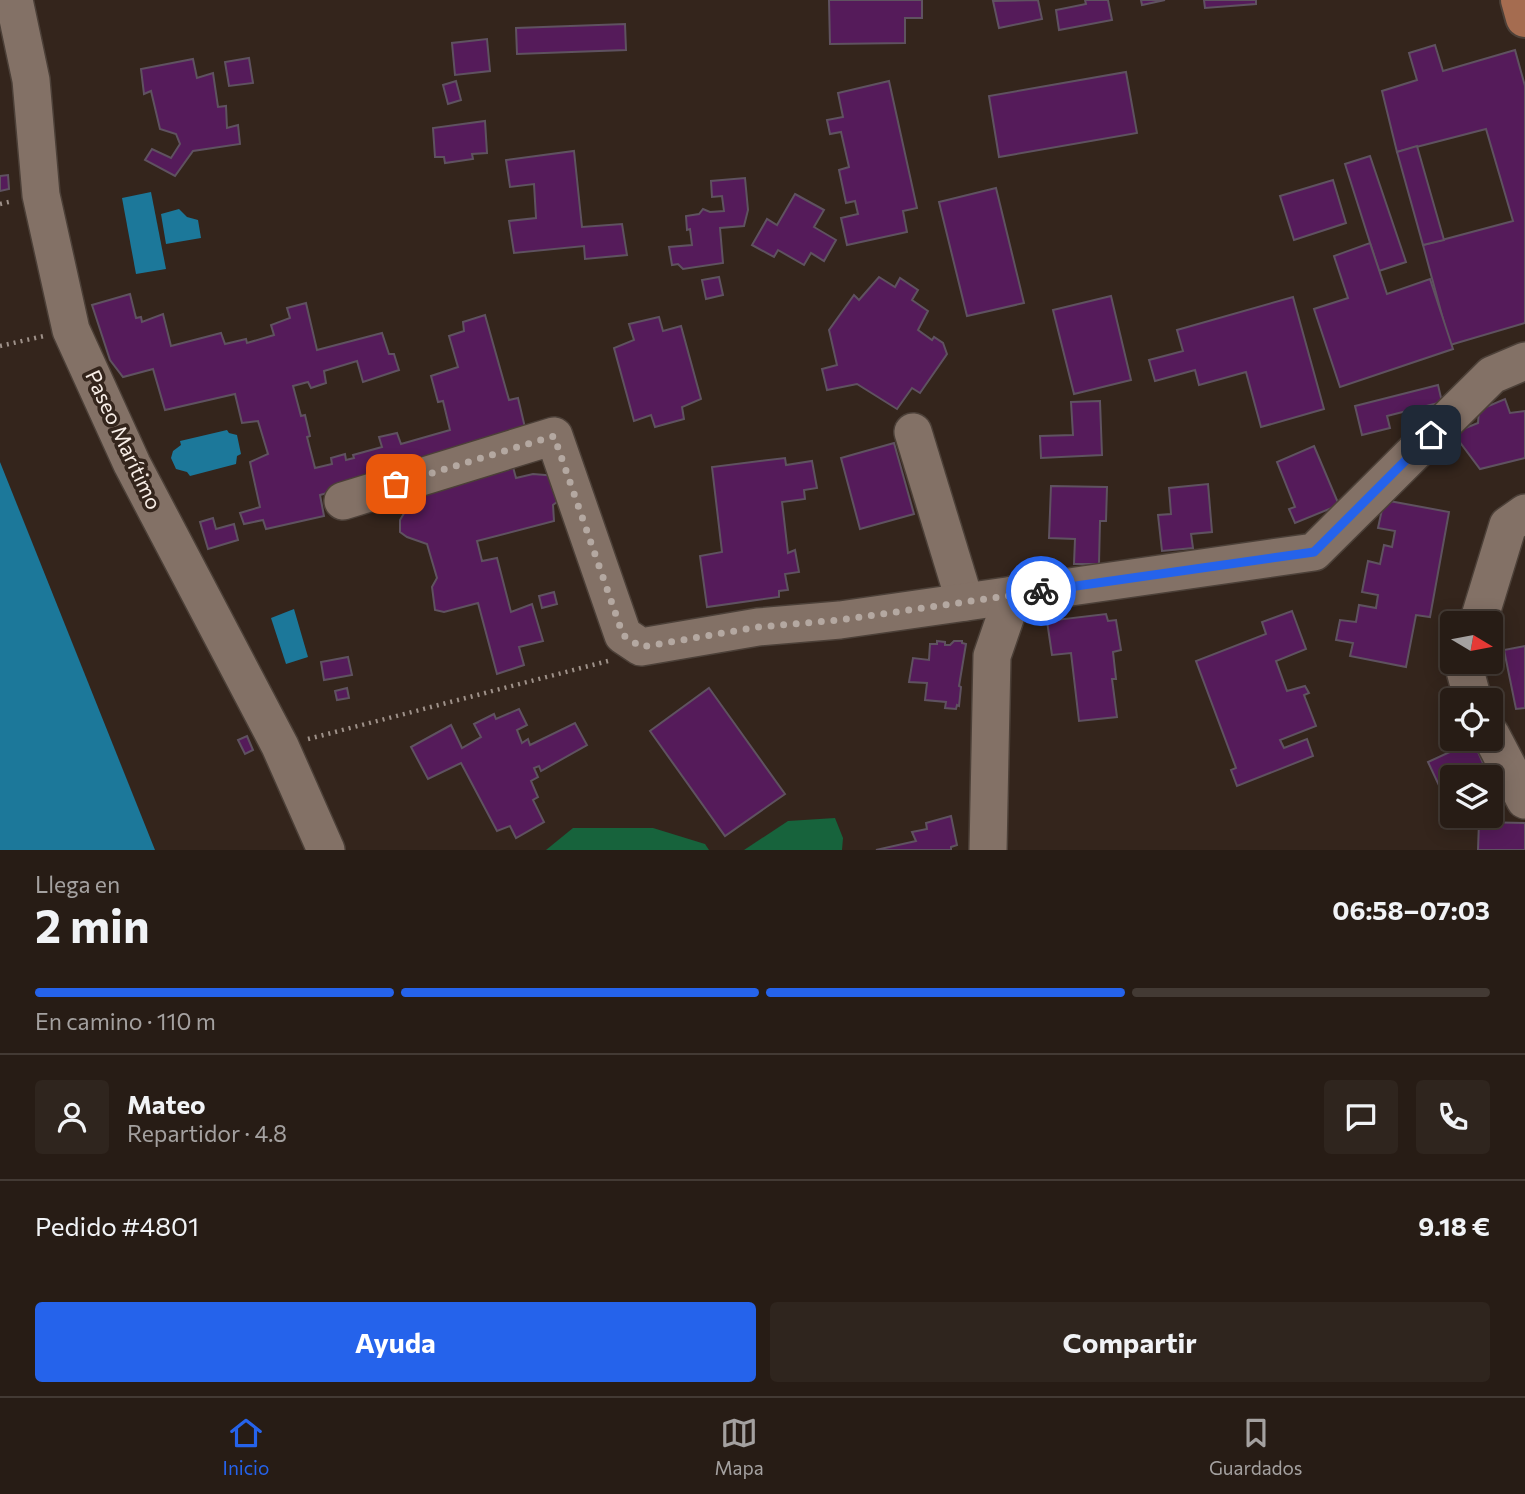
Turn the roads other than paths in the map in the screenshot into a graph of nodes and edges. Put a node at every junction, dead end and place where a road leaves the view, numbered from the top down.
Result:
1 (14, 0) edge
2 (1520, 0) edge
3 (1525, 18) edge
4 (1525, 361) edge
5 (913, 432) dead end
6 (343, 500) dead end
7 (1525, 513) edge
8 (1013, 595) junction
9 (965, 602) junction
10 (1482, 611) edge
11 (1499, 751) edge
12 (1525, 800) edge
13 (326, 850) edge
14 (988, 850) edge

1 - 13 street, Paseo Marítimo
2 - 3 main road
4 - 8 street
5 - 9 street
6 - 9 street
7 - 10 street
8 - 9 street
8 - 14 street
11 - 12 street

